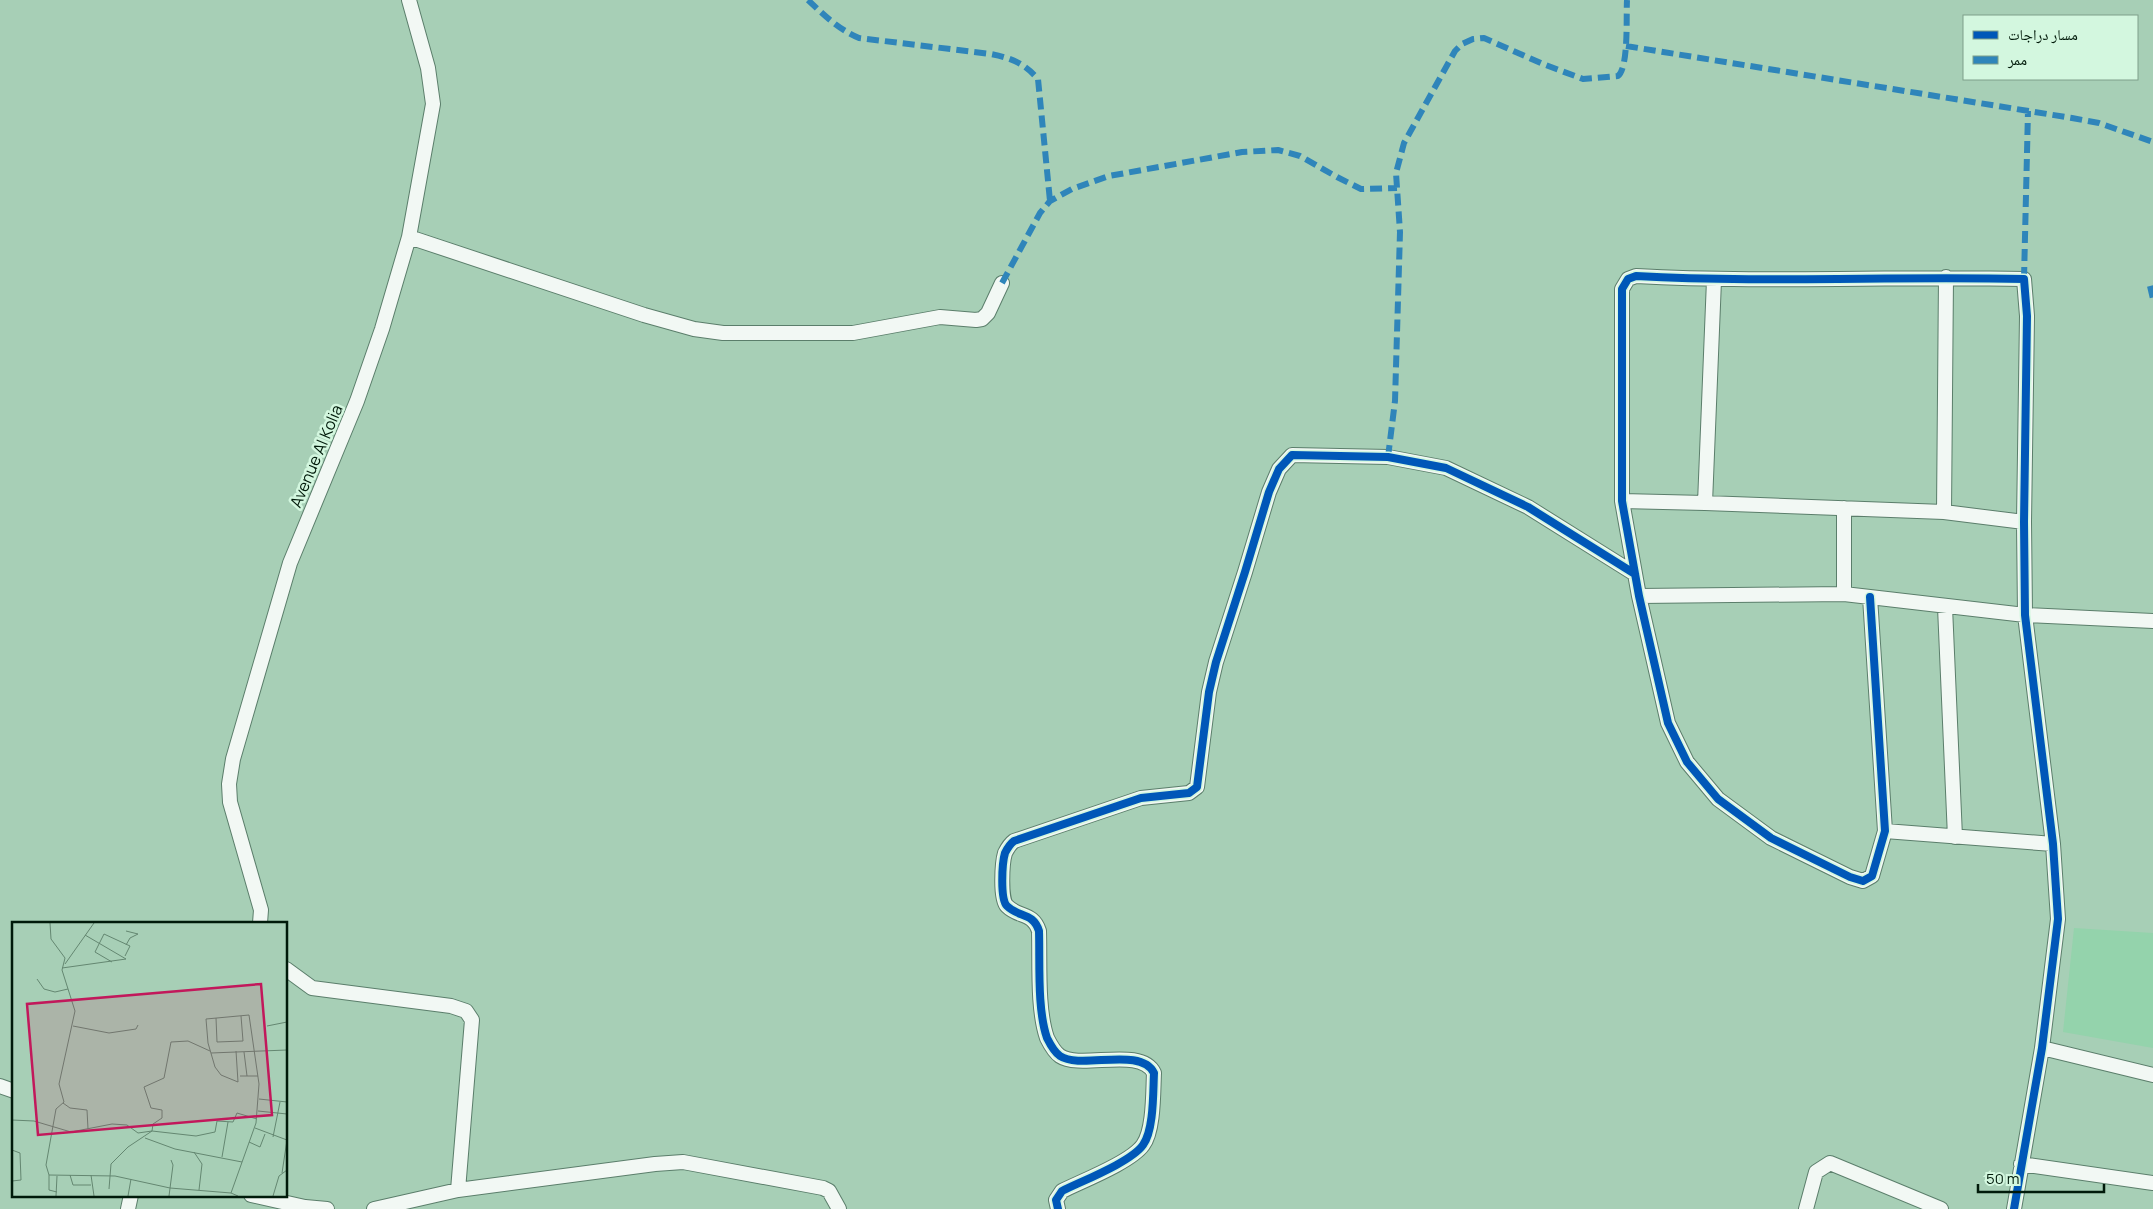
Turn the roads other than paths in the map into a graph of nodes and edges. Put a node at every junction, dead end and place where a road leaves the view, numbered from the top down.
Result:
1 (409, 0) edge
2 (410, 237) junction
3 (1946, 277) junction
4 (1714, 280) junction
5 (1002, 283) dead end
6 (1622, 501) junction
7 (1705, 503) junction
8 (1844, 508) junction
9 (1944, 512) junction
10 (2024, 522) junction
11 (1635, 574) junction
12 (1844, 594) junction
13 (1639, 596) junction
14 (1870, 597) junction
15 (1945, 607) junction
16 (2025, 615) junction
17 (2153, 621) edge
18 (1885, 831) junction
19 (1955, 837) junction
20 (2053, 844) junction
21 (260, 922) edge
22 (288, 970) edge
23 (2042, 1048) junction
24 (2153, 1074) edge
25 (0, 1086) edge
26 (12, 1090) edge
27 (2021, 1164) junction
28 (2153, 1183) edge
29 (458, 1190) junction
30 (131, 1196) edge
31 (256, 1196) edge
32 (128, 1209) edge
33 (327, 1209) edge
34 (374, 1209) edge
35 (839, 1209) edge
36 (1058, 1209) edge
37 (1806, 1209) edge
38 (1941, 1209) edge
39 (2014, 1209) edge

1 - 2 street, Avenue Al Kolia
2 - 5 street
2 - 21 street, Avenue Al Kolia
3 - 4 street
3 - 9 street
3 - 10 street
4 - 6 street
4 - 7 street
6 - 7 street
6 - 11 street
7 - 8 street
8 - 9 street
8 - 12 street
9 - 10 street
10 - 16 street
11 - 13 street
11 - 36 street
12 - 13 street
12 - 14 street
13 - 18 street
14 - 15 street
14 - 18 street
15 - 16 street
15 - 19 street
16 - 17 street
16 - 20 street
18 - 19 street
19 - 20 street
20 - 23 street
22 - 29 street
23 - 24 street
23 - 27 street
25 - 26 street
27 - 28 street
27 - 39 street
29 - 34 street
29 - 35 street
30 - 32 street
31 - 33 street
37 - 38 street

